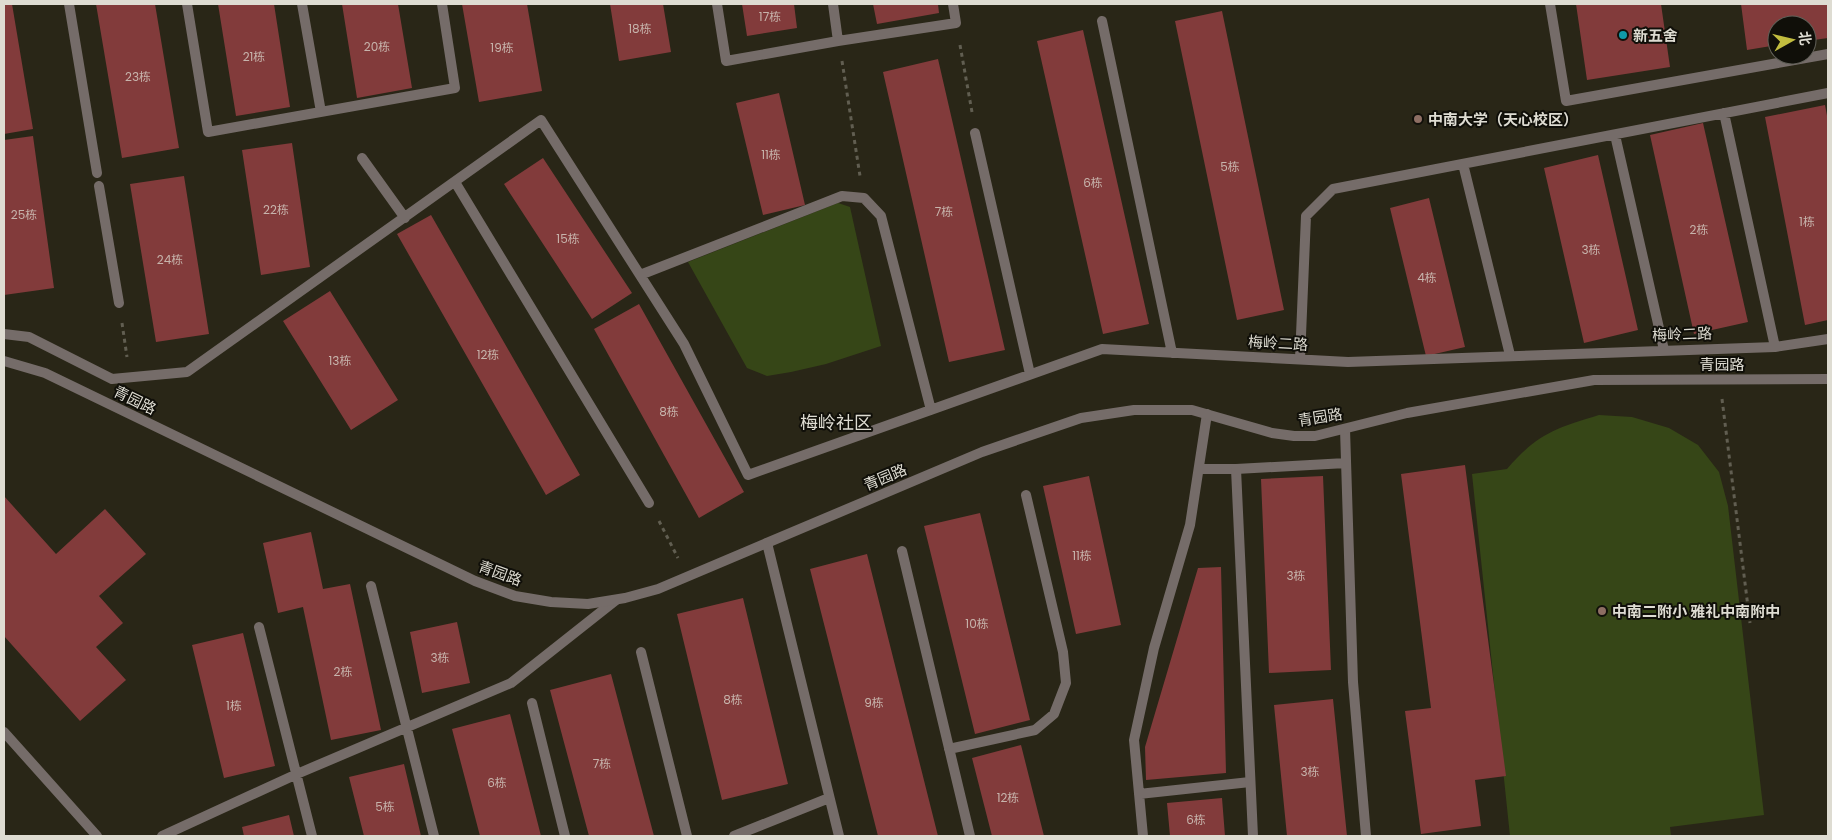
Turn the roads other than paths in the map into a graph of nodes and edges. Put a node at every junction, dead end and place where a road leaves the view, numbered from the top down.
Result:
1 (69, 4) edge
2 (187, 4) edge
3 (302, 4) edge
4 (442, 4) edge
5 (717, 4) edge
6 (833, 4) edge
7 (953, 4) edge
8 (1550, 4) edge
9 (1102, 21) dead end
10 (838, 41) junction
11 (1828, 54) edge
12 (1828, 93) edge
13 (320, 112) junction
14 (1724, 113) junction
15 (975, 133) road end
16 (1615, 135) junction
17 (362, 158) dead end
18 (1463, 164) junction
19 (97, 173) dead end
20 (455, 182) junction
21 (99, 186) dead end
22 (405, 218) junction
23 (640, 275) junction
24 (119, 303) road end
25 (4, 334) edge
26 (1828, 339) edge
27 (1775, 347) junction
28 (1664, 350) junction
29 (1172, 353) junction
30 (1510, 355) junction
31 (1300, 359) junction
32 (4, 361) edge
33 (1030, 374) junction
34 (1828, 379) edge
35 (931, 410) junction
36 (1207, 414) junction
37 (1345, 429) junction
38 (1346, 463) junction
39 (1199, 469) junction
40 (1236, 469) junction
41 (1026, 495) dead end
42 (649, 503) road end
43 (767, 543) junction
44 (902, 551) dead end
45 (371, 586) dead end
46 (616, 600) junction
47 (260, 627) dead end
48 (641, 652) dead end
49 (532, 703) dead end
50 (406, 727) junction
51 (4, 732) edge
52 (949, 750) junction
53 (297, 774) junction
54 (1250, 782) junction
55 (1139, 794) junction
56 (829, 798) junction
57 (97, 836) edge
58 (162, 836) edge
59 (312, 836) edge
60 (434, 836) edge
61 (565, 836) edge
62 (687, 836) edge
63 (734, 836) edge
64 (839, 836) edge
65 (970, 836) edge
66 (1143, 836) edge
67 (1253, 836) edge
68 (1366, 836) edge

1 - 19 street
2 - 13 street
3 - 13 street
4 - 13 street
5 - 10 street
6 - 10 street
7 - 10 street
8 - 11 street
9 - 29 street
12 - 14 street
14 - 16 street
14 - 27 street
15 - 33 street
16 - 18 street
16 - 28 street
17 - 22 street
18 - 30 street
18 - 31 street
20 - 22 street
20 - 23 street
20 - 42 street
21 - 24 street
22 - 25 street
23 - 35 street, 梅岭二路
23 - 35 street
26 - 27 street, 梅岭二路
27 - 28 street, 梅岭二路
28 - 30 street, 梅岭二路
29 - 31 street, 梅岭二路
29 - 33 street, 梅岭二路
30 - 31 street, 梅岭二路
32 - 46 street, 青园路
33 - 35 street, 梅岭二路
34 - 37 street, 青园路
36 - 37 street, 青园路
36 - 39 street
36 - 43 street, 青园路
37 - 38 street
38 - 40 street
38 - 68 street
39 - 40 street
39 - 55 street
40 - 54 street
41 - 52 street
43 - 46 street, 青园路
43 - 56 street
44 - 52 street
45 - 50 street
46 - 50 street
47 - 53 street
48 - 62 street
49 - 61 street
50 - 53 street
50 - 60 street
51 - 57 street
52 - 65 street
53 - 58 street
53 - 59 street
54 - 55 street
54 - 67 street
55 - 66 street
56 - 63 street
56 - 64 street

